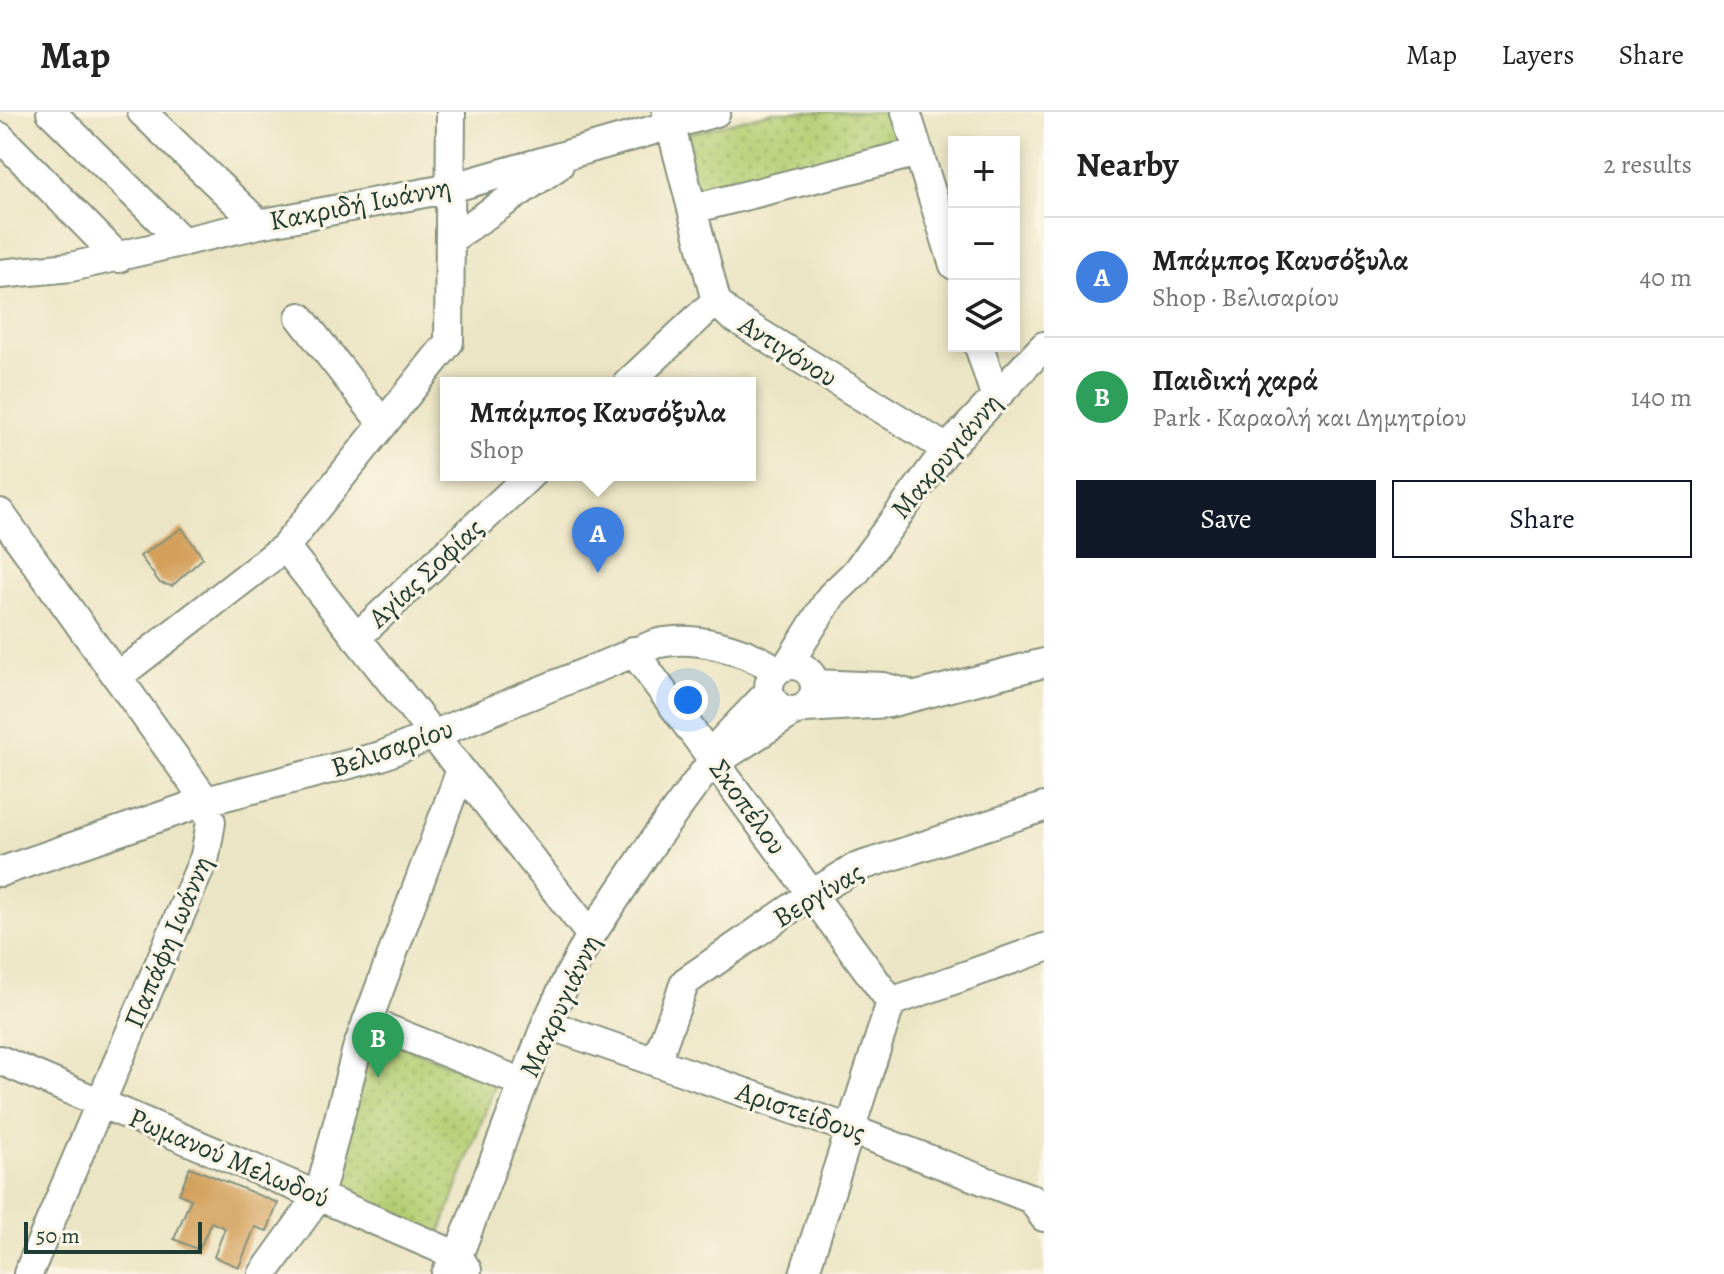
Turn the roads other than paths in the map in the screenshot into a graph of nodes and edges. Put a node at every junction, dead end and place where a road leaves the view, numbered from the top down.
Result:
1 (51, 112) edge
2 (142, 112) edge
3 (451, 112) edge
4 (716, 112) edge
5 (906, 112) edge
6 (668, 118) edge
7 (0, 137) edge
8 (580, 150) junction
9 (919, 152) junction
10 (451, 188) junction
11 (692, 209) junction
12 (259, 224) junction
13 (451, 239) junction
14 (183, 242) junction
15 (948, 246) edge
16 (119, 258) junction
17 (0, 274) edge
18 (716, 301) junction
19 (300, 317) dead end
20 (1044, 346) edge
21 (981, 352) edge
22 (634, 377) edge
23 (995, 395) junction
24 (383, 424) junction
25 (947, 449) junction
26 (524, 481) edge
27 (0, 513) edge
28 (285, 547) junction
29 (356, 638) junction
30 (633, 651) junction
31 (1044, 663) edge
32 (117, 677) junction
33 (793, 686) junction
34 (434, 736) junction
35 (713, 760) junction
36 (461, 770) junction
37 (206, 801) junction
38 (1044, 807) edge
39 (0, 872) edge
40 (812, 894) junction
41 (591, 935) junction
42 (1044, 948) edge
43 (891, 1002) junction
44 (367, 1021) junction
45 (546, 1024) junction
46 (0, 1060) edge
47 (656, 1062) junction
48 (523, 1083) junction
49 (100, 1103) junction
50 (850, 1129) junction
51 (319, 1196) junction
52 (1040, 1204) edge
53 (458, 1268) edge
54 (28, 1274) edge
55 (263, 1274) edge
56 (804, 1274) edge

1 - 14 street
2 - 12 street
3 - 10 street
4 - 6 street, Κακριδή Ιωάννη
5 - 9 street
6 - 8 street, Κακριδή Ιωάννη
6 - 11 street, Αντιγόνου
7 - 16 street
8 - 10 street, Κακριδή Ιωάννη
8 - 13 street
9 - 11 street
9 - 15 street
10 - 12 street, Κακριδή Ιωάννη
10 - 13 street
11 - 18 street, Αντιγόνου
12 - 14 street, Κακριδή Ιωάννη
13 - 24 street
14 - 16 street, Κακριδή Ιωάννη
16 - 17 street, Κακριδή Ιωάννη
18 - 22 street
18 - 25 street, Αντιγόνου
19 - 24 street
20 - 23 street, Μακρυγιάννη
21 - 23 street
23 - 25 street, Μακρυγιάννη
24 - 28 street
25 - 33 street, Μακρυγιάννη
26 - 29 street, Αγίας Σοφίας
27 - 32 street
28 - 29 street
28 - 32 street
29 - 34 street
30 - 33 street, Βελισαρίου
30 - 34 street, Βελισαρίου
30 - 35 street, Σκοπέλου
31 - 33 street
32 - 37 street
33 - 35 street, Μακρυγιάννη
34 - 36 street
34 - 37 street, Βελισαρίου
35 - 40 street, Σκοπέλου
35 - 41 street, Μακρυγιάννη
36 - 41 street
36 - 44 street
37 - 39 street, Βελισαρίου
37 - 49 street, Παπάφη Ιωάννη
38 - 40 street, Βεργίνας
40 - 43 street, Σκοπέλου
40 - 47 street, Βεργίνας
41 - 45 street, Μακρυγιάννη
42 - 43 street
43 - 50 street
44 - 48 street
44 - 51 street
45 - 47 street, Αριστείδους
45 - 48 street, Μακρυγιάννη
46 - 49 street, Ρωμανού Μελωδού
47 - 50 street, Αριστείδους
48 - 53 street, Μακρυγιάννη
49 - 51 street, Ρωμανού Μελωδού
49 - 54 street, Παπάφη Ιωάννη
50 - 52 street, Αριστείδους
50 - 56 street
51 - 53 street, Ρωμανού Μελωδού
51 - 55 street

